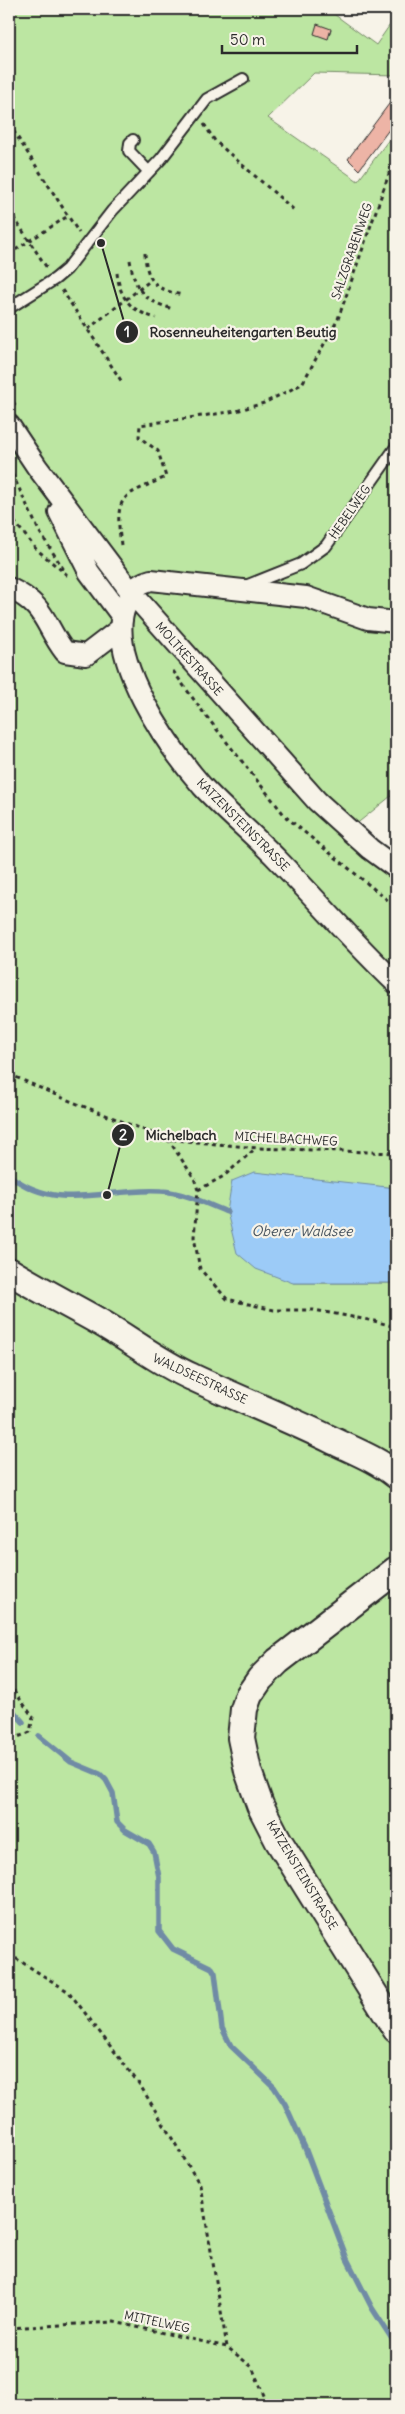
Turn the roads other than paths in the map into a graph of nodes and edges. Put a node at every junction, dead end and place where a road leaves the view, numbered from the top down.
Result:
1 (243, 80) dead end
2 (133, 140) dead end
3 (149, 172) junction
4 (9, 308) edge
5 (9, 425) edge
6 (396, 447) edge
7 (36, 467) junction
8 (9, 588) edge
9 (240, 588) junction
10 (131, 592) junction
11 (121, 622) junction
12 (396, 622) edge
13 (396, 868) edge
14 (396, 983) edge
15 (9, 1271) edge
16 (396, 1475) edge
17 (396, 1570) edge
18 (396, 2029) edge

1 - 3 lane
2 - 3 lane
3 - 4 lane
5 - 7 street, MOLTKESTRASSE
6 - 9 lane, HEBELWEG
7 - 10 street, MOLTKESTRASSE
7 - 11 street, KATZENSTEINSTRASSE
8 - 11 street
9 - 10 street, HEBELWEG
9 - 12 street, HEBELWEG
10 - 11 street
10 - 13 street, MOLTKESTRASSE
11 - 14 street, KATZENSTEINSTRASSE
15 - 16 street, WALDSEESTRASSE
17 - 18 street, KATZENSTEINSTRASSE

